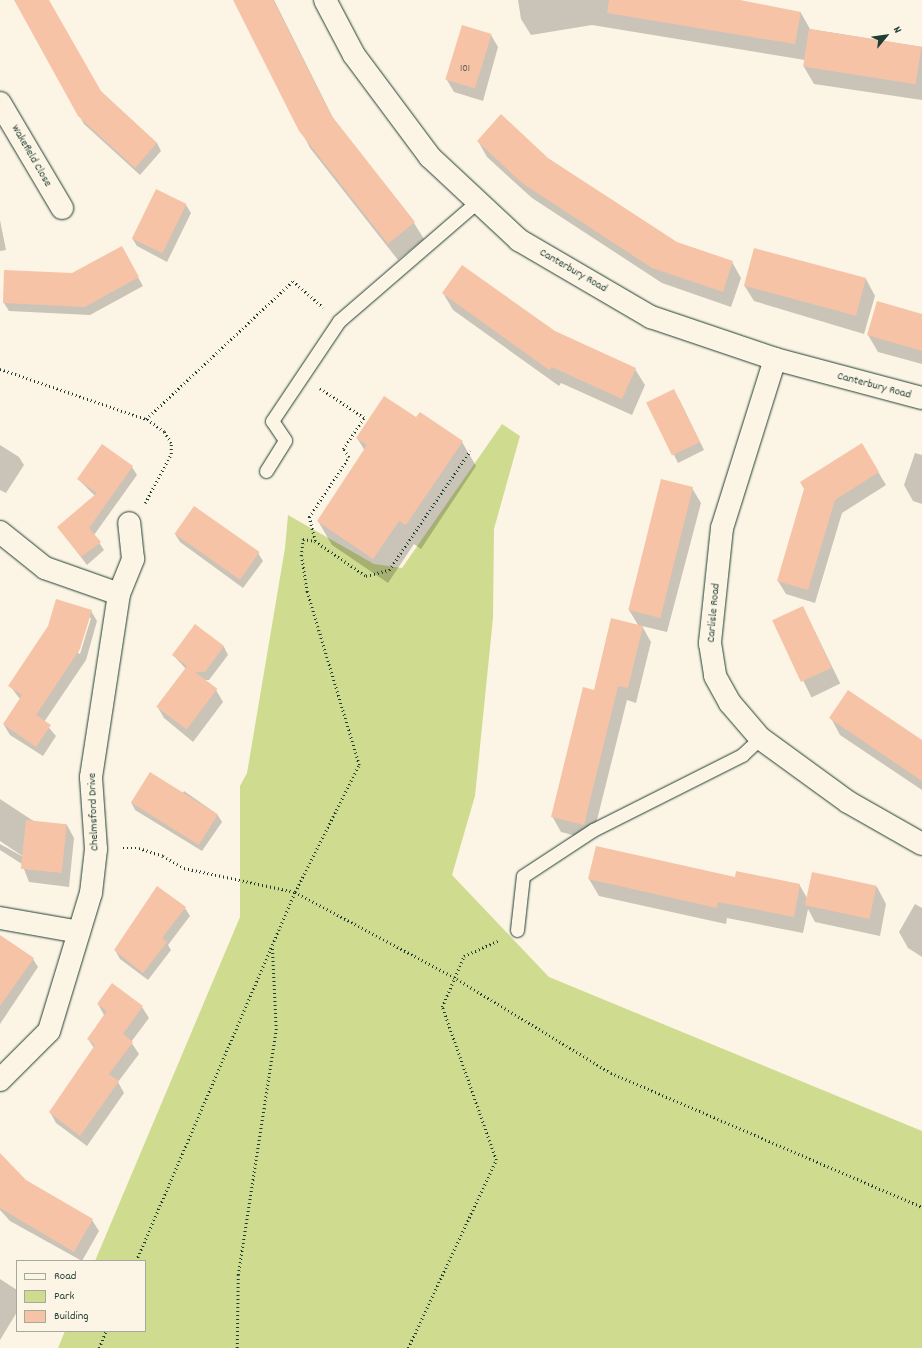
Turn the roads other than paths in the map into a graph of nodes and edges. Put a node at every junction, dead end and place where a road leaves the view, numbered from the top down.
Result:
1 (325, 0) edge
2 (0, 103) edge
3 (478, 201) junction
4 (62, 208) dead end
5 (775, 359) junction
6 (922, 398) edge
7 (266, 471) dead end
8 (130, 523) road end
9 (0, 532) edge
10 (119, 594) junction
11 (760, 738) junction
12 (922, 844) edge
13 (0, 918) edge
14 (517, 930) road end
15 (79, 932) junction
16 (0, 1080) edge

1 - 3 street, Canterbury Road
2 - 4 street, Wakefield Close
3 - 5 street, Canterbury Road
3 - 7 lane
5 - 6 street, Canterbury Road
5 - 11 street, Carlisle Road
8 - 10 street, Chelmsford Drive
9 - 10 street
10 - 15 street, Chelmsford Drive
11 - 12 street, Carlisle Road
11 - 14 lane
13 - 15 street
15 - 16 street, Chelmsford Drive

